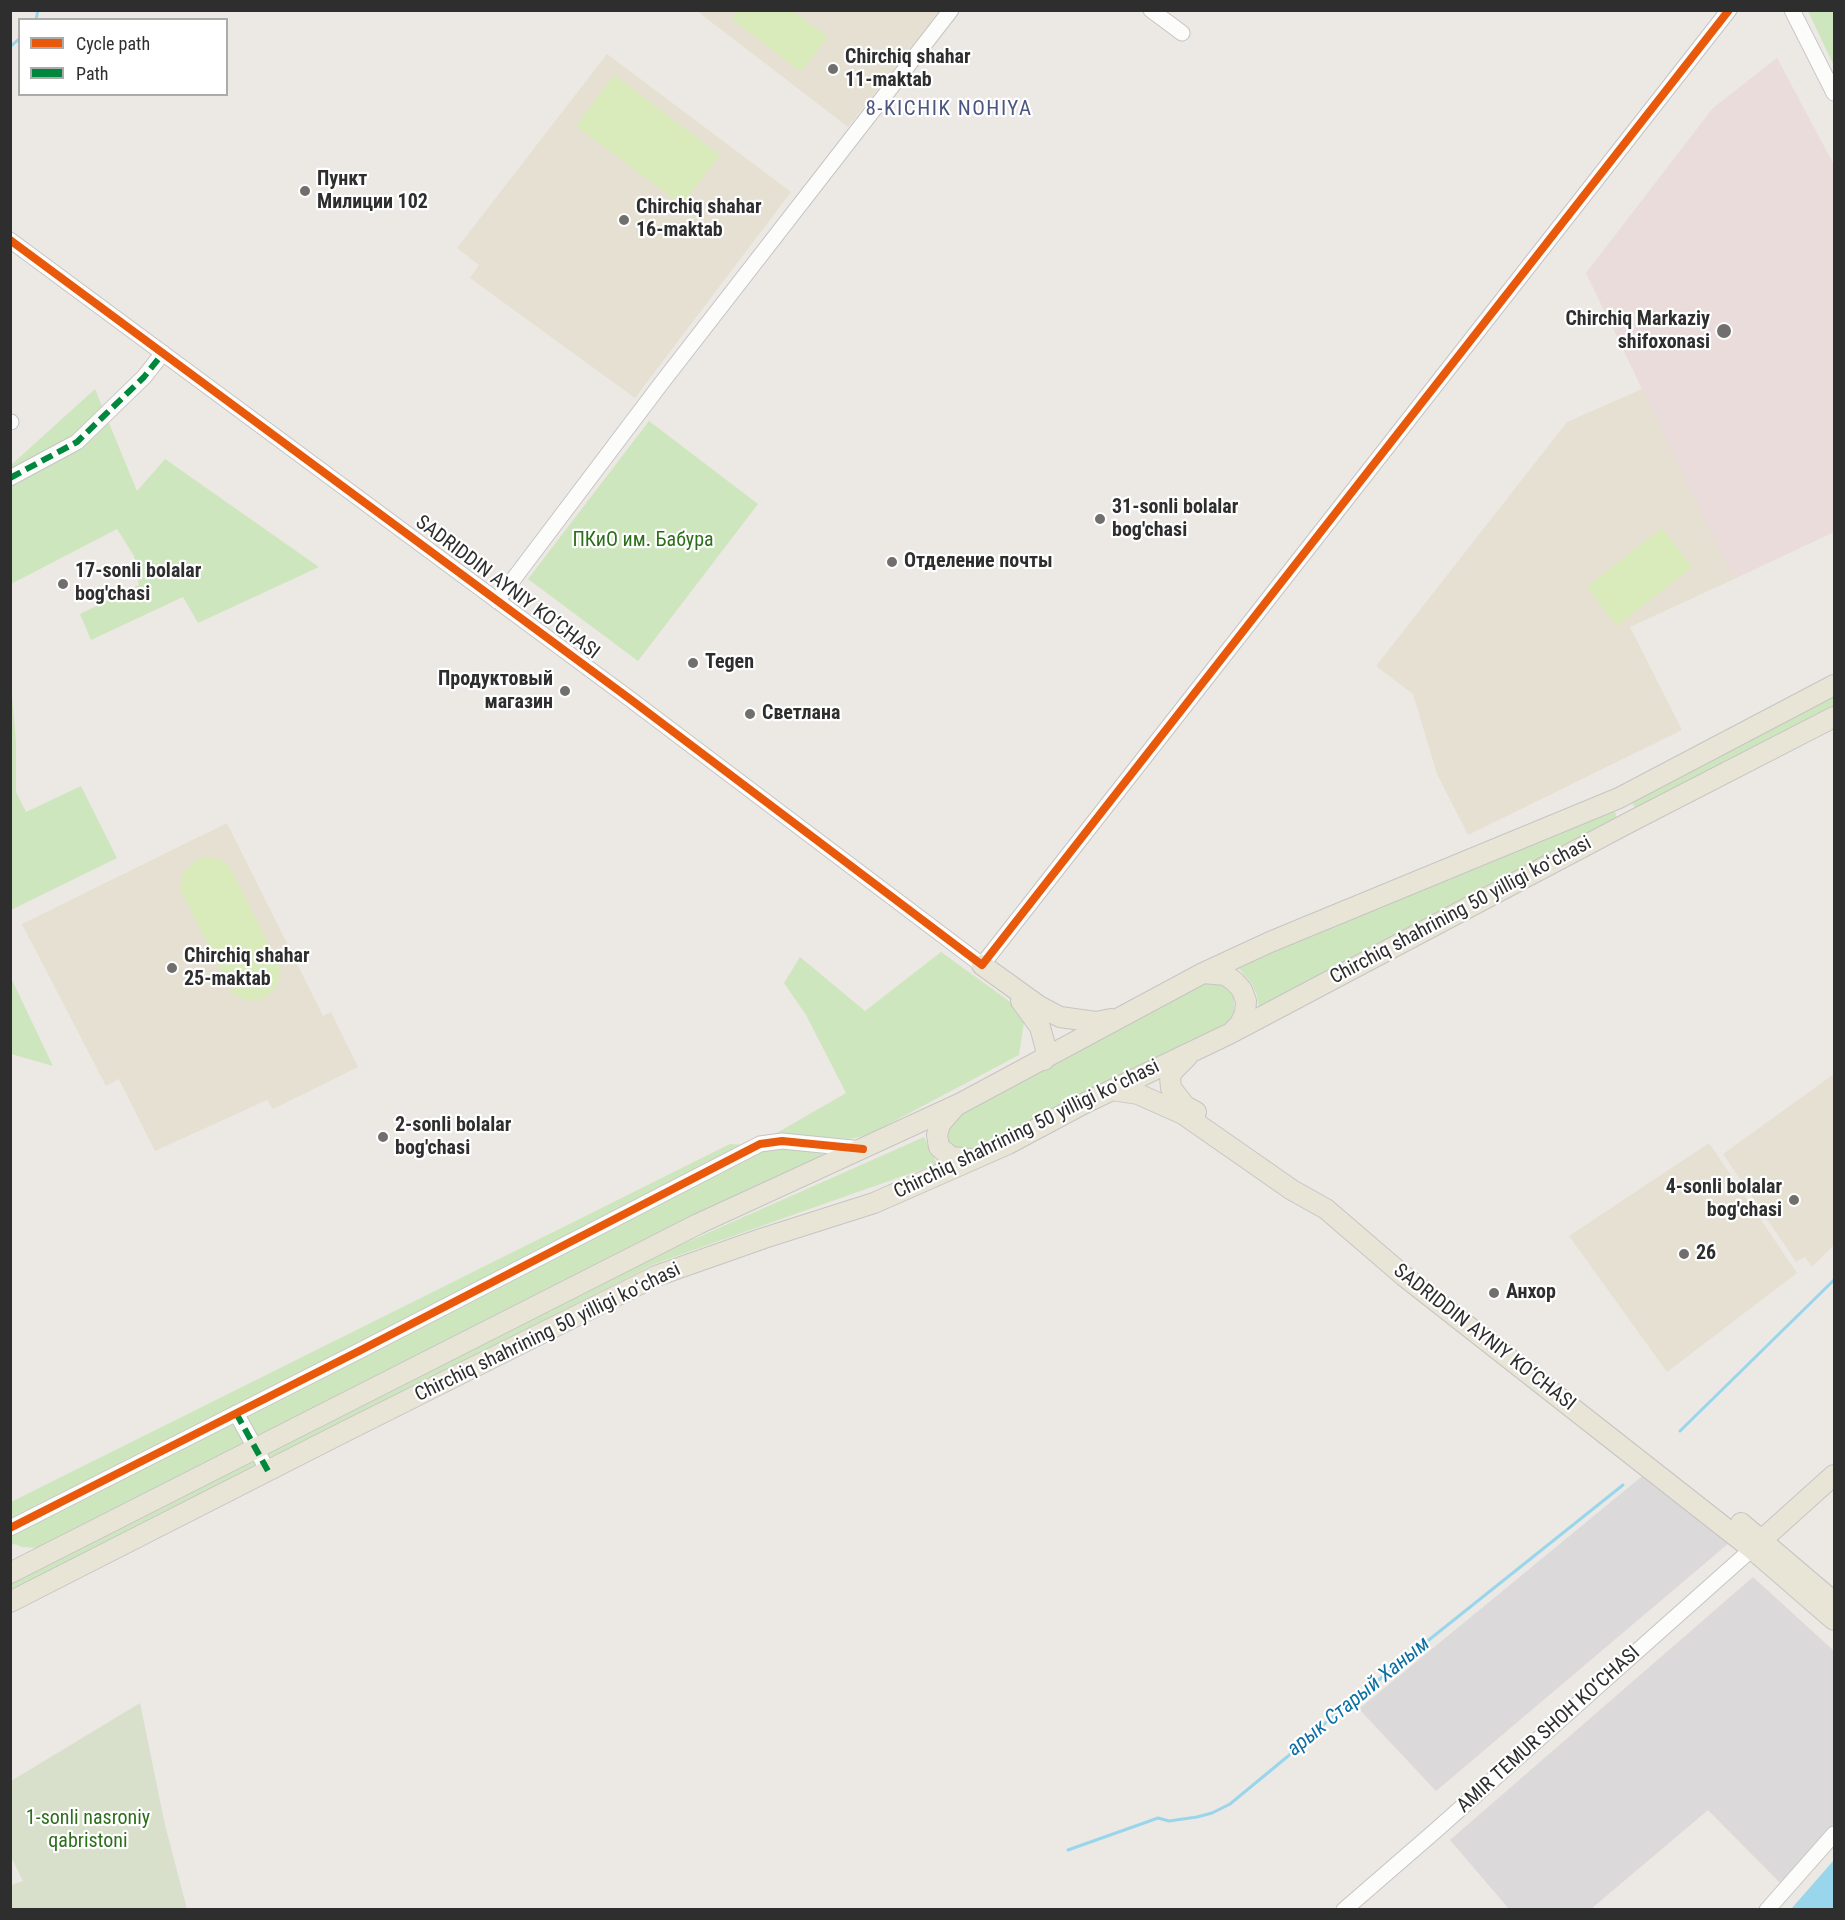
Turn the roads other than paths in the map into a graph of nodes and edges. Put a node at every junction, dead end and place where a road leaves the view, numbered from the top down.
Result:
1 (951, 10) edge
2 (1151, 10) edge
3 (1729, 10) edge
4 (1792, 10) edge
5 (1182, 33) dead end
6 (1834, 93) edge
7 (10, 240) edge
8 (163, 353) junction
9 (10, 478) edge
10 (497, 602) junction
11 (1834, 685) edge
12 (1834, 717) edge
13 (1619, 798) junction
14 (1630, 822) junction
15 (981, 965) junction
16 (1203, 973) junction
17 (1123, 1016) junction
18 (1231, 1033) junction
19 (1198, 1048) junction
20 (1044, 1060) junction
21 (1112, 1090) junction
22 (961, 1103) junction
23 (863, 1149) junction
24 (986, 1154) junction
25 (236, 1413) junction
26 (256, 1448) junction
27 (268, 1471) junction
28 (1834, 1475) edge
29 (10, 1528) edge
30 (1758, 1544) junction
31 (10, 1573) edge
32 (10, 1602) edge
33 (1834, 1602) edge
34 (1834, 1620) edge
35 (1834, 1834) edge
36 (1344, 1910) edge
37 (1767, 1910) edge

1 - 10 street
2 - 5 street
3 - 15 street
4 - 6 street
7 - 8 street, SADRIDDIN AYNIY KO‘CHASI
8 - 9 street
8 - 10 street, SADRIDDIN AYNIY KO‘CHASI
10 - 15 street, SADRIDDIN AYNIY KO‘CHASI
11 - 13 main road, Chirchiq shahrining 50 yilligi koʻchasi
12 - 14 main road, Chirchiq shahrining 50 yilligi koʻchasi
13 - 14 main road
13 - 16 main road, Chirchiq shahrining 50 yilligi koʻchasi
14 - 18 main road, Chirchiq shahrining 50 yilligi koʻchasi
15 - 17 main road
15 - 20 main road
16 - 17 main road, Chirchiq shahrining 50 yilligi koʻchasi
16 - 18 main road
17 - 20 main road, Chirchiq shahrining 50 yilligi koʻchasi
18 - 19 main road, Chirchiq shahrining 50 yilligi koʻchasi
19 - 21 main road, Chirchiq shahrining 50 yilligi koʻchasi
19 - 30 main road, SADRIDDIN AYNIY KO‘CHASI
20 - 22 main road, Chirchiq shahrining 50 yilligi koʻchasi
21 - 24 main road, Chirchiq shahrining 50 yilligi koʻchasi
21 - 30 main road, SADRIDDIN AYNIY KO‘CHASI
22 - 23 main road, Chirchiq shahrining 50 yilligi koʻchasi
22 - 24 main road
23 - 25 street
23 - 26 main road, Chirchiq shahrining 50 yilligi koʻchasi
24 - 27 main road, Chirchiq shahrining 50 yilligi koʻchasi
25 - 26 street
25 - 29 street
26 - 27 street
26 - 31 main road, Chirchiq shahrining 50 yilligi koʻchasi
27 - 32 main road, Chirchiq shahrining 50 yilligi koʻchasi
28 - 30 main road, AMIR TEMUR SHOH KO‘CHASI
30 - 33 main road, SADRIDDIN AYNIY KO‘CHASI
30 - 34 main road, SADRIDDIN AYNIY KO‘CHASI
30 - 36 street, AMIR TEMUR SHOH KO‘CHASI
35 - 37 street

